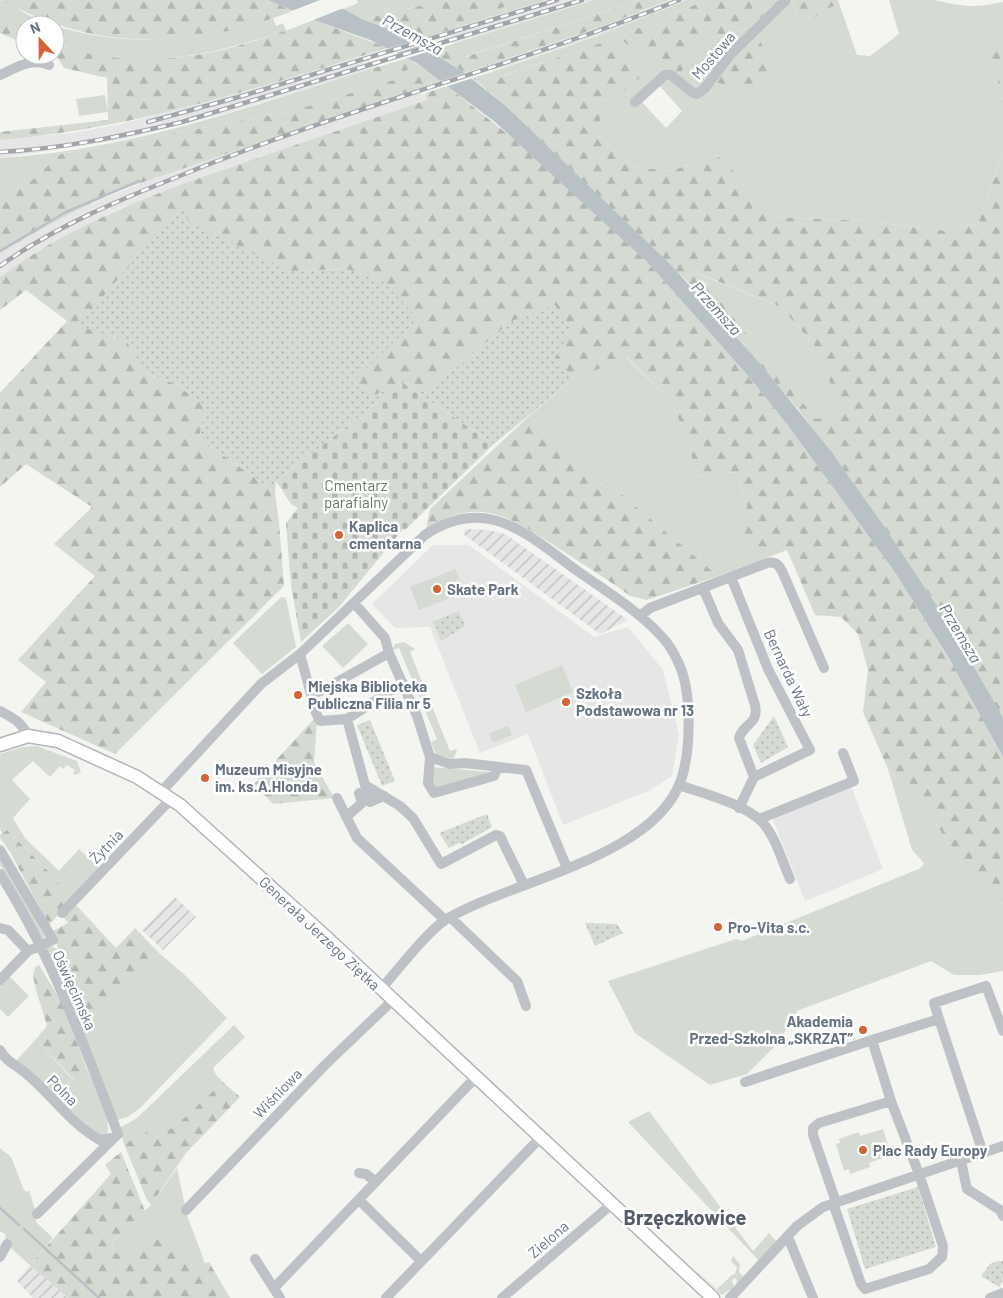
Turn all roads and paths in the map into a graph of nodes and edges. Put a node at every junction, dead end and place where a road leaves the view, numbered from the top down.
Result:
1 (786, 0) edge
2 (22, 65) edge
3 (0, 75) edge
4 (635, 102) dead end
5 (731, 577) junction
6 (703, 588) junction
7 (354, 603) junction
8 (640, 616) junction
9 (390, 653) junction
10 (300, 654) junction
11 (824, 668) dead end
12 (403, 683) junction
13 (311, 693) junction
14 (0, 711) edge
15 (347, 719) junction
16 (28, 736) junction
17 (0, 745) edge
18 (843, 752) dead end
19 (430, 757) junction
20 (498, 767) junction
21 (754, 777) junction
22 (679, 784) junction
23 (362, 789) junction
24 (166, 796) junction
25 (337, 798) dead end
26 (740, 808) junction
27 (346, 817) junction
28 (759, 819) junction
29 (0, 850) edge
30 (567, 868) junction
31 (0, 874) edge
32 (790, 879) dead end
33 (524, 885) junction
34 (62, 913) dead end
35 (448, 919) junction
36 (2, 928) edge
37 (39, 946) junction
38 (28, 951) junction
39 (0, 980) edge
40 (381, 990) junction
41 (392, 1000) junction
42 (526, 1006) dead end
43 (939, 1020) junction
44 (1003, 1031) edge
45 (872, 1040) junction
46 (0, 1050) edge
47 (476, 1077) junction
48 (745, 1082) dead end
49 (891, 1101) junction
50 (114, 1136) junction
51 (541, 1137) junction
52 (1003, 1146) edge
53 (982, 1153) junction
54 (961, 1161) junction
55 (359, 1173) dead end
56 (920, 1174) junction
57 (376, 1182) junction
58 (358, 1200) junction
59 (613, 1203) junction
60 (834, 1203) junction
61 (186, 1210) dead end
62 (37, 1214) dead end
63 (1003, 1216) edge
64 (788, 1237) junction
65 (7, 1244) dead end
66 (0, 1257) edge
67 (255, 1259) dead end
68 (421, 1261) junction
69 (276, 1286) junction
70 (1003, 1293) edge
71 (280, 1298) edge
72 (386, 1298) edge
73 (502, 1298) edge
74 (713, 1298) edge
75 (730, 1298) edge
76 (813, 1298) edge
77 (990, 1298) edge

1 - 4 street, Mostowa
2 - 3 street
5 - 6 street
5 - 11 street
5 - 21 street, Bernarda Wały
6 - 8 street
6 - 21 street
7 - 8 street
7 - 9 street
7 - 10 street
8 - 22 street
9 - 12 street
9 - 13 street
10 - 13 street
10 - 24 street
12 - 15 street
12 - 19 street
13 - 15 street
14 - 16 street
15 - 23 street
16 - 17 main road, Generała Jerzego Ziętka
16 - 24 main road, Generała Jerzego Ziętka
18 - 28 street
19 - 20 street
19 - 20 street
20 - 30 street
21 - 26 street
22 - 26 street
22 - 30 street
23 - 27 street
23 - 33 street
24 - 34 street, Żytnia
24 - 40 main road, Generała Jerzego Ziętka
25 - 27 street
26 - 28 street
27 - 35 street
28 - 32 street
29 - 37 street, Oświęcimska
30 - 33 street
31 - 37 street, Oświęcimska
33 - 35 street
35 - 40 street
35 - 42 street
36 - 38 street
37 - 38 street
37 - 50 street, Oświęcimska
38 - 39 street
40 - 41 main road, Generała Jerzego Ziętka
41 - 47 main road, Generała Jerzego Ziętka
41 - 61 street, Wiśniowa
43 - 44 street
43 - 45 street
43 - 53 street
45 - 48 street
45 - 49 street
46 - 50 street, Polna
47 - 51 main road, Generała Jerzego Ziętka
47 - 57 street
49 - 56 street
49 - 60 street
50 - 62 street
51 - 59 main road, Generała Jerzego Ziętka
51 - 68 street
52 - 53 street
53 - 54 street
54 - 56 street
54 - 63 street
55 - 57 street
56 - 60 street
56 - 60 street
57 - 58 street
58 - 68 street
58 - 69 street
59 - 73 street, Zielona
59 - 74 main road, Generała Jerzego Ziętka
60 - 64 street
64 - 75 street
64 - 76 street
65 - 66 street
67 - 69 street
68 - 72 street
69 - 71 street
70 - 77 street

